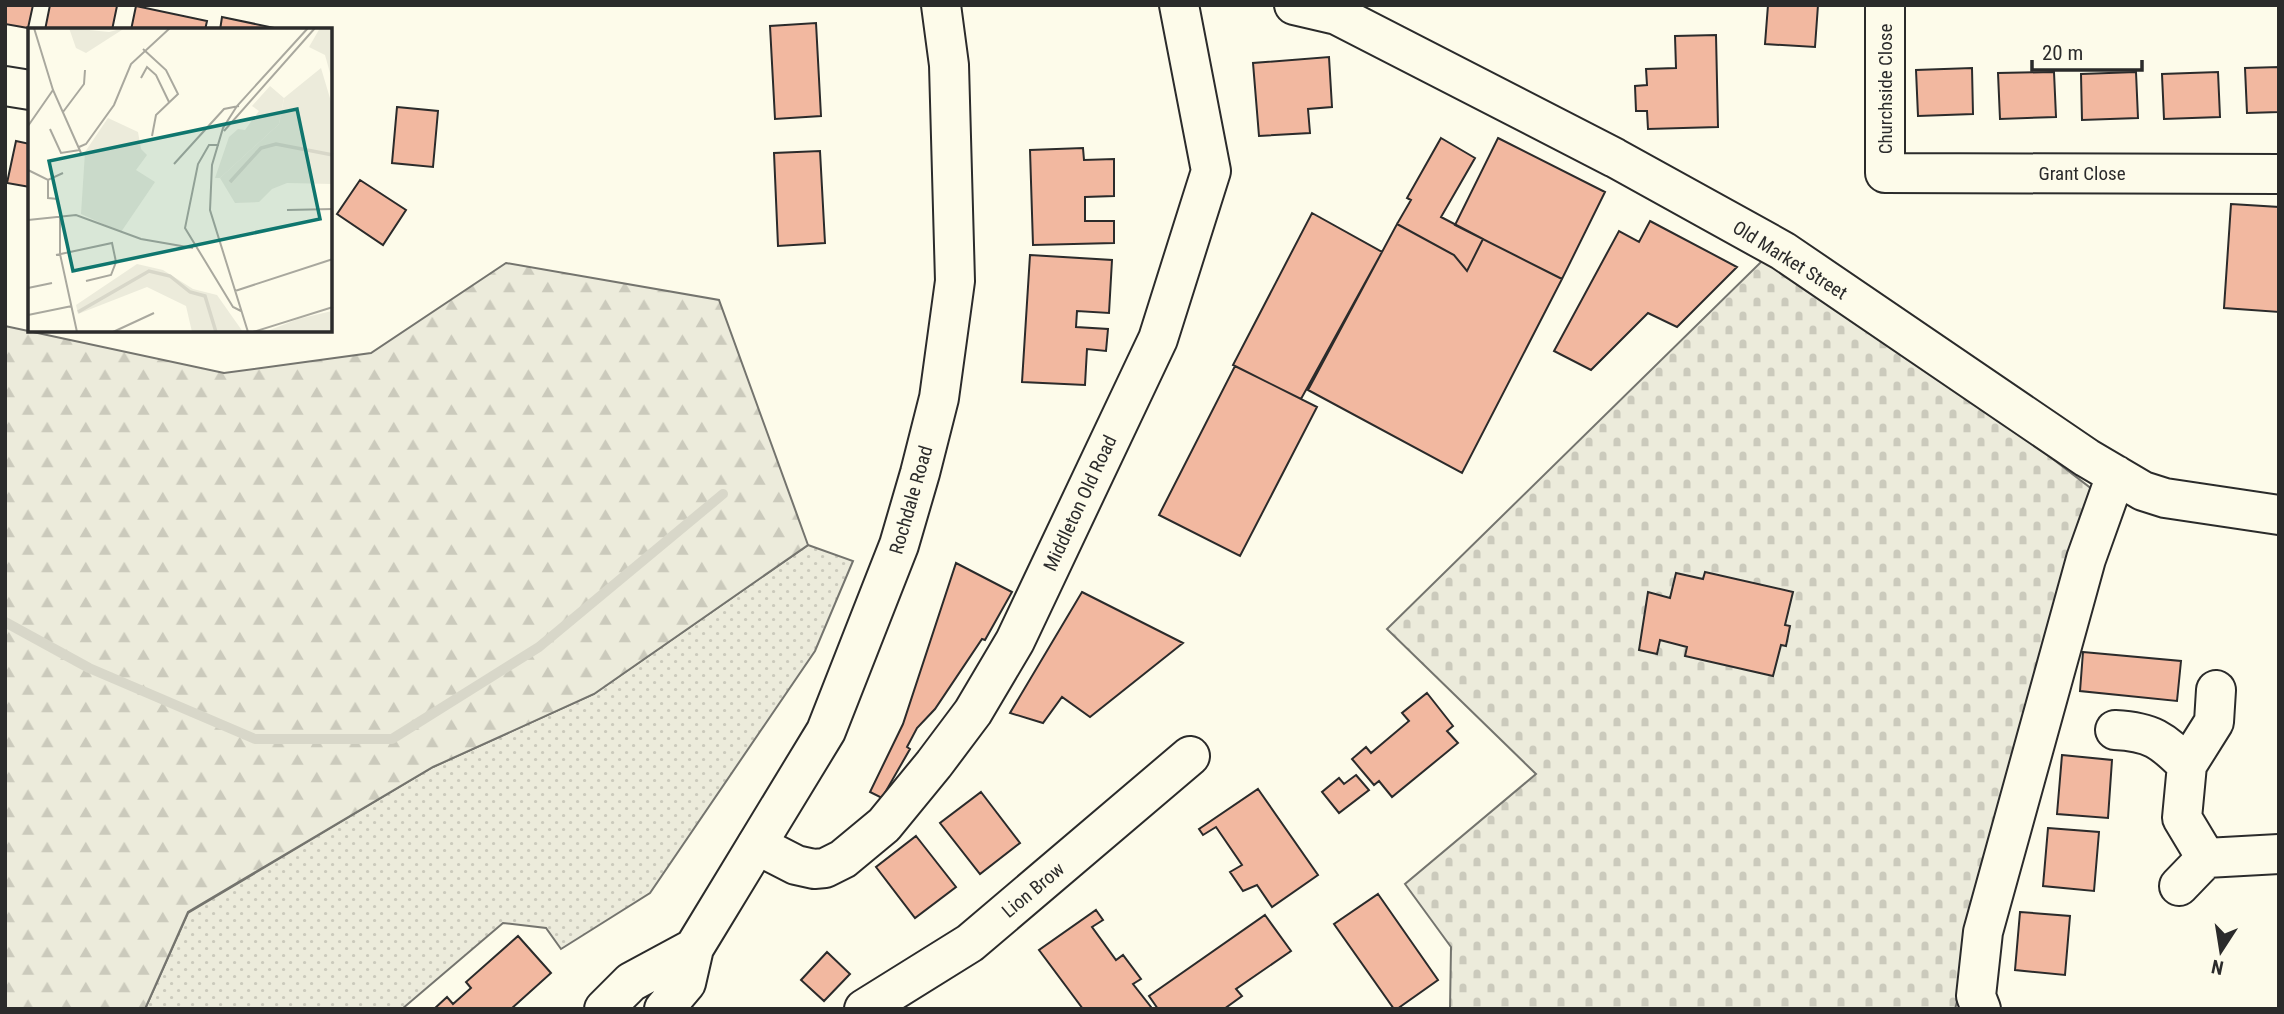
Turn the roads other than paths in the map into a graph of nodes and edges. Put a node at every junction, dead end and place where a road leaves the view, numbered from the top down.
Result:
1 (942, 5) edge
2 (1179, 5) edge
3 (1294, 5) edge
4 (1885, 5) edge
5 (5, 86) edge
6 (28, 90) edge
7 (1885, 173) joint
8 (2279, 174) edge
9 (2116, 475) junction
10 (2279, 516) edge
11 (2216, 690) dead end
12 (2115, 730) dead end
13 (1190, 756) dead end
14 (2187, 765) junction
15 (757, 845) junction
16 (2279, 854) edge
17 (2206, 858) junction
18 (2179, 886) dead end
19 (694, 948) junction
20 (604, 1009) edge
21 (664, 1009) edge
22 (864, 1009) edge
23 (1981, 1009) edge

1 - 15 street, Rochdale Road
2 - 15 street, Middleton Old Road
3 - 9 street, Old Market Street
4 - 7 street, Churchside Close
5 - 6 street
7 - 8 street, Grant Close
9 - 10 street, Old Market Street
9 - 23 street
11 - 14 street
12 - 14 street
13 - 22 street, Lion Brow
14 - 17 street
15 - 19 street, Rochdale Road
16 - 17 street
17 - 18 street
19 - 20 street
19 - 21 street, Rochdale Road

